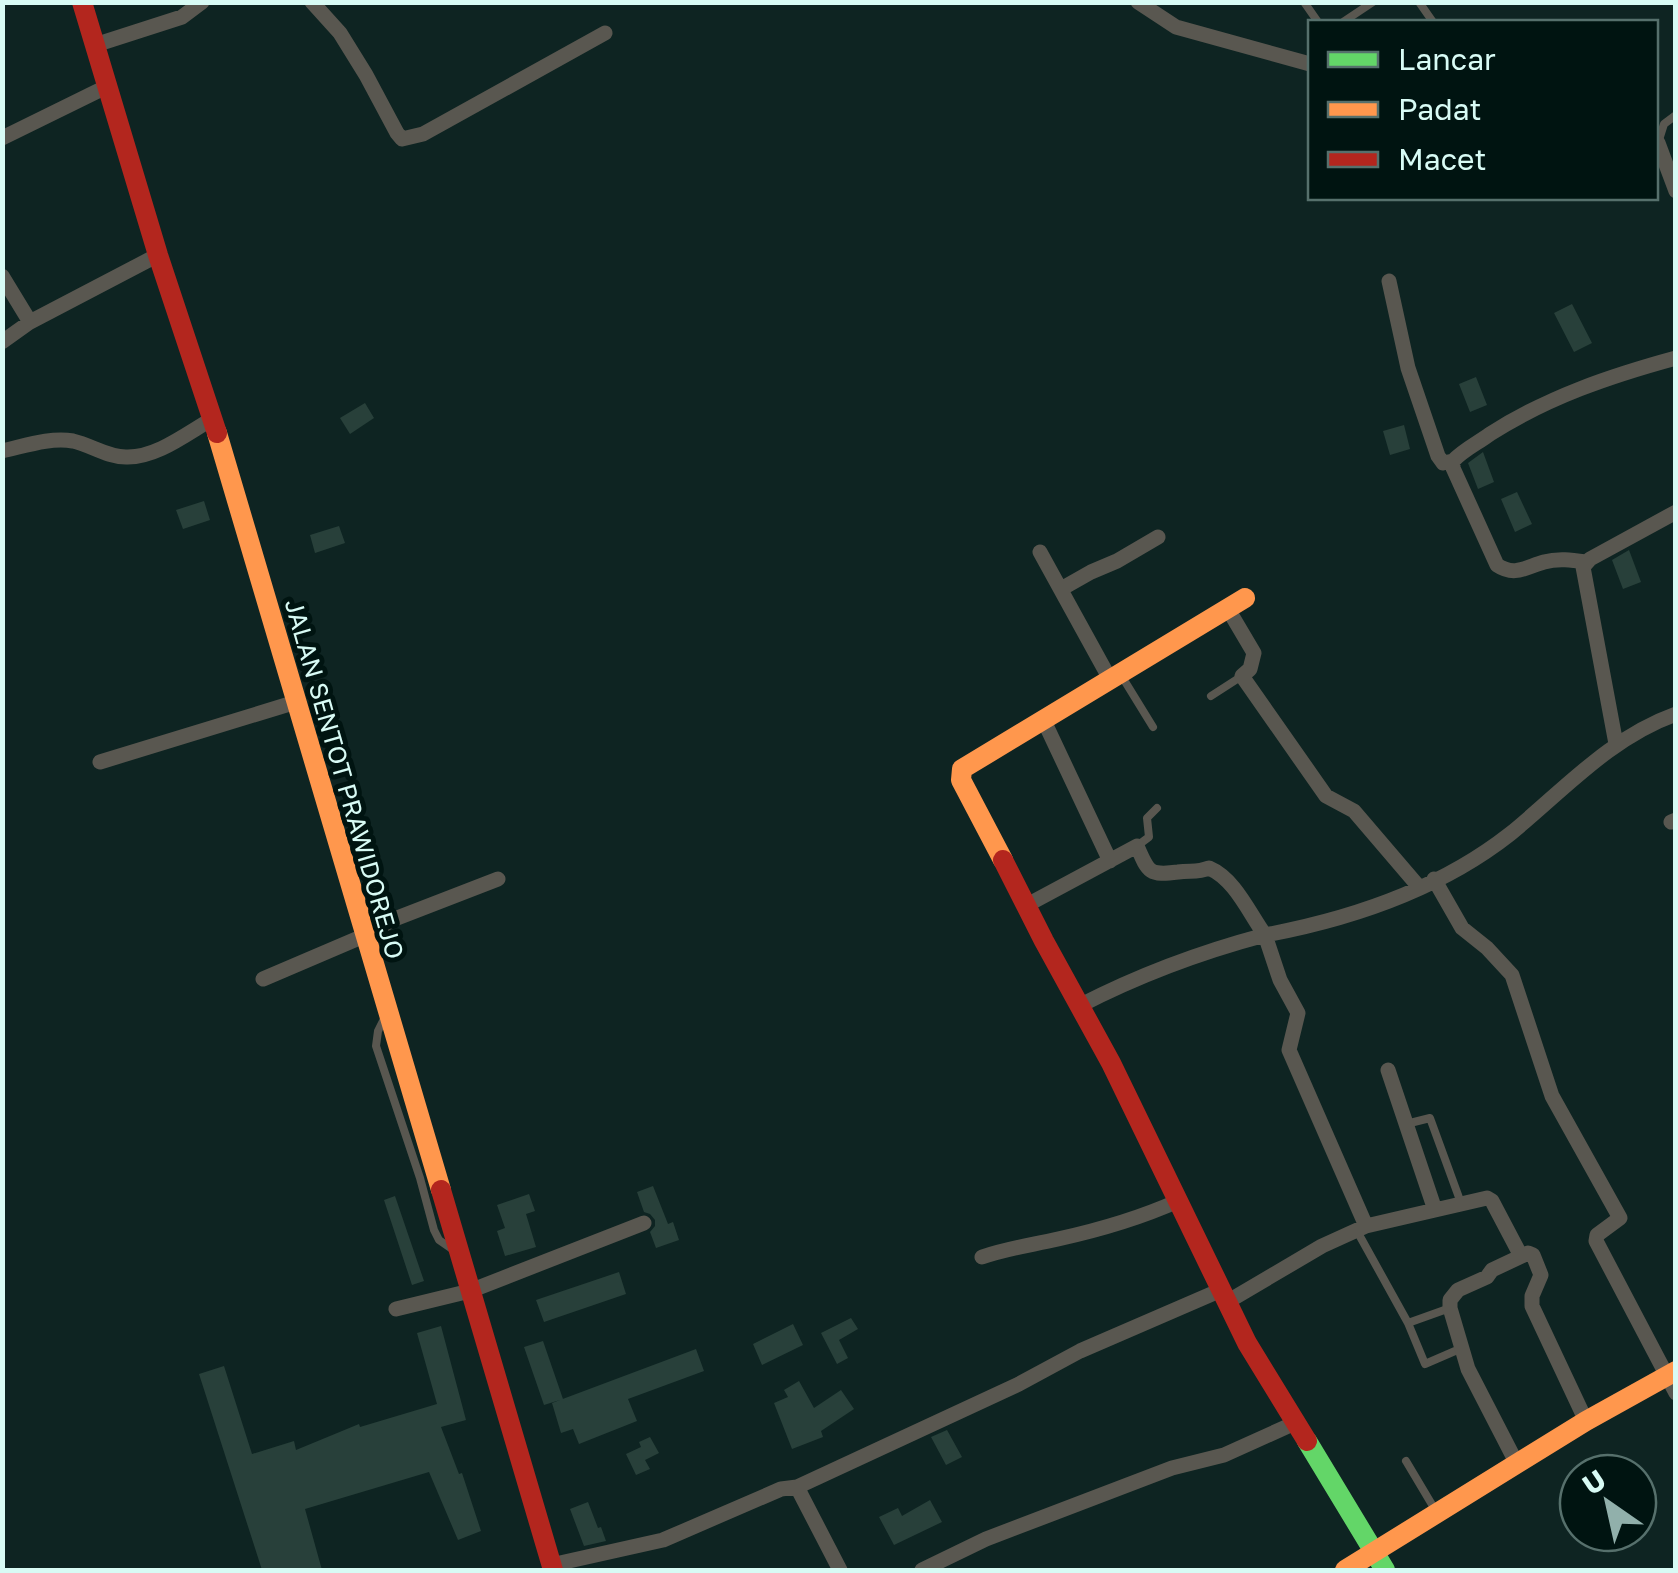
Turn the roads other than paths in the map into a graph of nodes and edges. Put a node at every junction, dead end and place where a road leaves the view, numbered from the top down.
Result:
1 (82, 2) edge
2 (312, 2) edge
3 (1138, 2) edge
4 (1373, 2) edge
5 (201, 3) edge
6 (1346, 20) edge
7 (605, 33) dead end
8 (96, 44) junction
9 (1308, 63) edge
10 (108, 86) junction
11 (1676, 115) edge
12 (2, 138) edge
13 (1658, 140) edge
14 (1658, 146) edge
15 (1676, 191) edge
16 (158, 255) junction
17 (2, 276) edge
18 (1389, 280) dead end
19 (30, 322) junction
20 (2, 342) edge
21 (1676, 358) edge
22 (212, 420) junction
23 (2, 451) edge
24 (1452, 461) junction
25 (1676, 512) edge
26 (1158, 537) dead end
27 (1040, 552) dead end
28 (1586, 562) junction
29 (1061, 589) junction
30 (1236, 604) joint
31 (1242, 676) junction
32 (1116, 678) junction
33 (1211, 696) dead end
34 (296, 702) junction
35 (1676, 714) edge
36 (1044, 720) junction
37 (1153, 727) dead end
38 (1616, 744) junction
39 (100, 762) dead end
40 (1157, 808) dead end
41 (1137, 846) junction
42 (1110, 860) junction
43 (498, 879) dead end
44 (1427, 883) junction
45 (1026, 905) junction
46 (1265, 935) junction
47 (366, 936) junction
48 (263, 979) dead end
49 (1080, 1006) junction
50 (1388, 1070) dead end
51 (1406, 1124) junction
52 (1178, 1200) junction
53 (1461, 1203) junction
54 (1436, 1210) junction
55 (644, 1223) dead end
56 (1361, 1229) junction
57 (1521, 1256) junction
58 (982, 1257) dead end
59 (470, 1291) junction
60 (1224, 1296) junction
61 (1450, 1308) junction
62 (396, 1310) dead end
63 (1408, 1323) junction
64 (1462, 1348) junction
65 (1673, 1380) edge
66 (1586, 1421) junction
67 (1295, 1423) junction
68 (1406, 1461) dead end
69 (1516, 1464) junction
70 (797, 1487) junction
71 (1437, 1513) junction
72 (1374, 1552) junction
73 (552, 1568) edge
74 (840, 1570) edge
75 (922, 1570) edge
76 (1344, 1570) edge
77 (1385, 1570) edge

1 - 8 main road, JALAN SENTOT PRAWIDOREJO
2 - 7 street
3 - 9 street
4 - 6 lane
5 - 8 street
8 - 10 main road, JALAN SENTOT PRAWIDOREJO
10 - 12 street
10 - 16 main road, JALAN SENTOT PRAWIDOREJO
11 - 13 lane
14 - 15 street
16 - 19 street
16 - 22 main road, JALAN SENTOT PRAWIDOREJO
17 - 19 street
18 - 24 street
19 - 20 street
21 - 24 street
22 - 23 street
22 - 34 main road, JALAN SENTOT PRAWIDOREJO
24 - 28 street
25 - 28 street
26 - 29 street
27 - 29 street
28 - 38 street
29 - 32 street
30 - 31 street
30 - 32 main road
31 - 33 lane
31 - 44 street
32 - 36 main road
32 - 37 lane
34 - 39 street
34 - 47 main road, JALAN SENTOT PRAWIDOREJO
35 - 38 street
36 - 42 street
36 - 45 main road
38 - 44 street
40 - 41 lane
41 - 42 street
41 - 46 street
42 - 45 street
43 - 47 street
44 - 46 street
44 - 65 street
45 - 49 main road
46 - 49 street
46 - 56 street
47 - 48 street
47 - 59 main road, JALAN SENTOT PRAWIDOREJO
49 - 52 main road
50 - 51 street
51 - 53 lane
51 - 54 street
52 - 58 street
52 - 60 main road
53 - 54 street
53 - 57 street
54 - 56 street
55 - 59 street
56 - 60 street
56 - 63 lane
57 - 61 street
57 - 66 street
59 - 62 street
59 - 73 main road, JALAN SENTOT PRAWIDOREJO
60 - 67 main road
60 - 70 street
61 - 63 lane
61 - 64 street
63 - 64 lane
64 - 69 street
65 - 66 main road
66 - 69 main road
67 - 72 main road
67 - 75 street
68 - 71 lane
69 - 71 main road
70 - 73 street
70 - 74 street
71 - 72 main road
72 - 76 main road
72 - 77 main road

